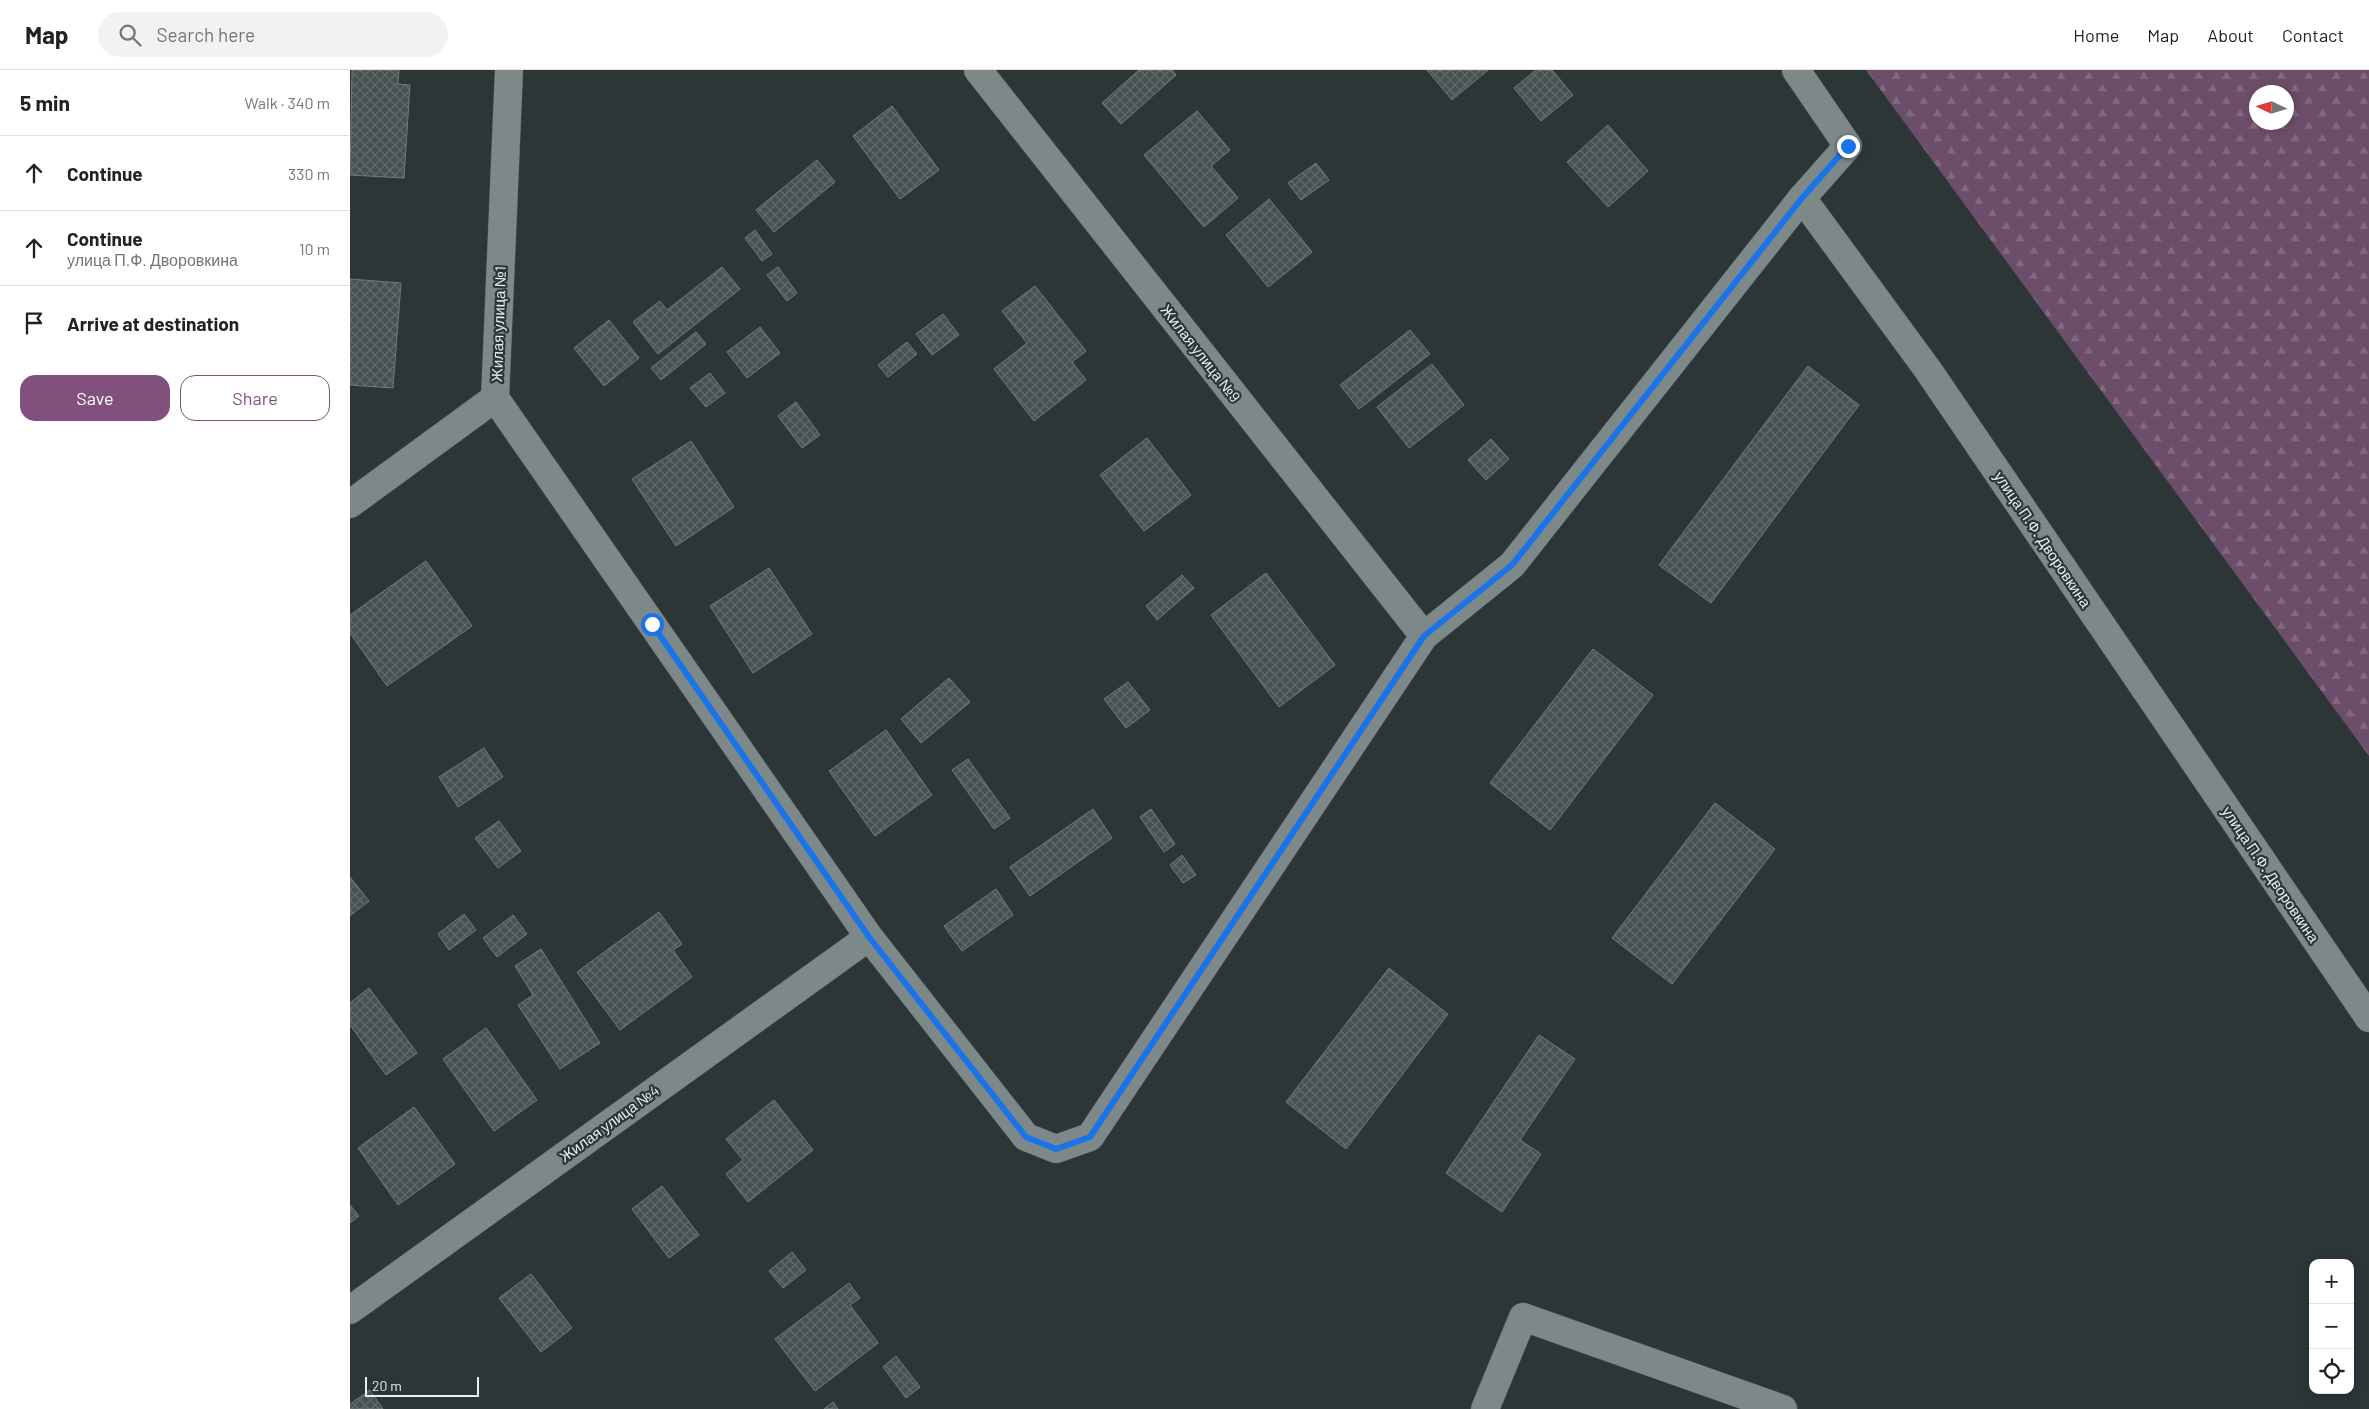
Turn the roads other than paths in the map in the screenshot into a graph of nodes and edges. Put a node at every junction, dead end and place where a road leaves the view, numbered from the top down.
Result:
1 (509, 70) edge
2 (978, 70) edge
3 (1796, 70) edge
4 (1802, 198) junction
5 (495, 398) junction
6 (350, 504) edge
7 (1424, 636) junction
8 (869, 937) junction
9 (2369, 1018) edge
10 (350, 1310) edge
11 (1485, 1409) edge
12 (1783, 1409) edge

1 - 5 street, Жилая улица №1
2 - 7 street, Жилая улица №9
3 - 4 street
4 - 7 street
4 - 9 street, улица П.Ф. Дворовкина
5 - 6 street, Жилая улица №1
5 - 8 street
7 - 8 street
8 - 10 street, Жилая улица №4
11 - 12 street

